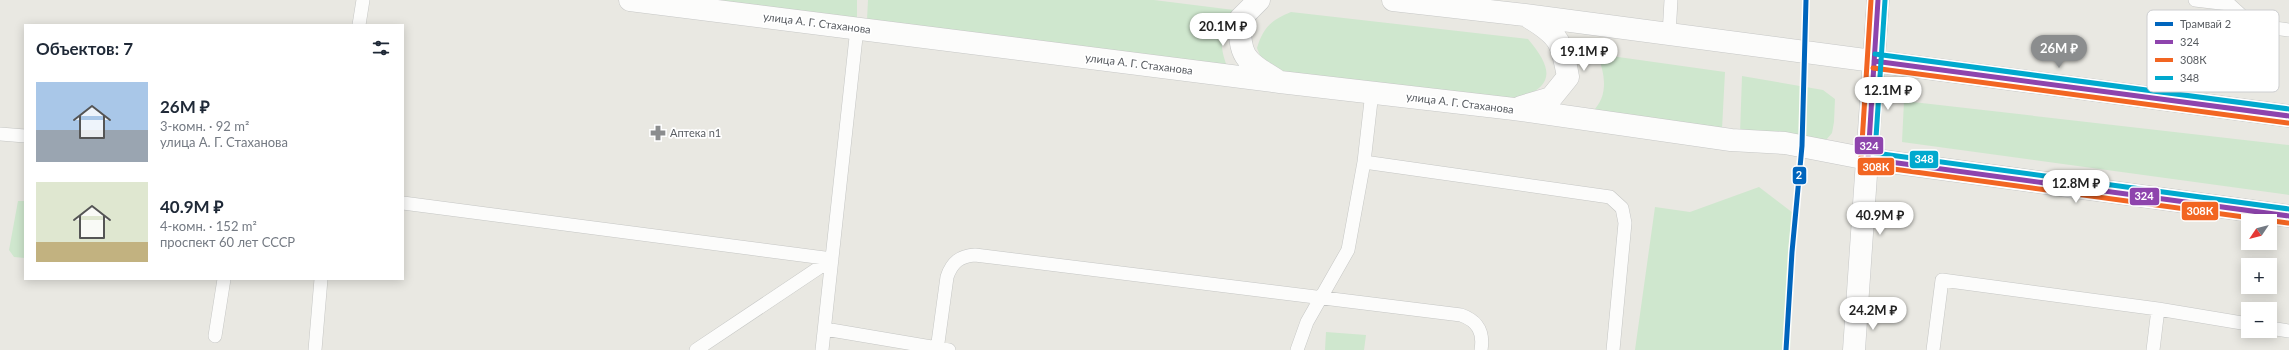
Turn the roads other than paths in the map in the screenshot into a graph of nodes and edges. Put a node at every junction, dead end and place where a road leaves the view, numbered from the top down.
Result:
1 (363, 0) edge
2 (630, 0) edge
3 (1259, 0) edge
4 (1393, 0) edge
5 (1671, 0) edge
6 (1878, 0) edge
7 (2195, 0) edge
8 (2236, 10) edge
9 (1525, 15) junction
10 (359, 24) edge
11 (857, 28) junction
12 (2279, 29) edge
13 (2289, 30) edge
14 (1669, 35) junction
15 (1874, 61) junction
16 (1280, 82) junction
17 (1372, 92) junction
18 (1514, 109) junction
19 (2289, 116) edge
20 (0, 134) edge
21 (24, 136) edge
22 (1868, 159) junction
23 (1364, 162) junction
24 (404, 203) edge
25 (2289, 216) edge
26 (832, 259) junction
27 (224, 280) edge
28 (321, 280) edge
29 (1320, 299) junction
30 (2158, 309) junction
31 (2241, 323) edge
32 (825, 329) junction
33 (2277, 329) edge
34 (2289, 331) edge
35 (215, 336) dead end
36 (941, 349) edge
37 (315, 350) edge
38 (696, 350) edge
39 (822, 350) edge
40 (1297, 350) edge
41 (1481, 350) edge
42 (1613, 350) edge
43 (1854, 350) edge
44 (1932, 350) edge
45 (2153, 350) edge

1 - 10 lane
2 - 11 main road, улица А. Г. Стаханова
3 - 16 main road
4 - 9 main road
5 - 14 lane
6 - 15 main road
7 - 8 lane
9 - 14 main road
9 - 18 main road
11 - 16 main road, улица А. Г. Стаханова
11 - 26 lane
12 - 13 lane
14 - 15 main road
15 - 19 main road
15 - 22 main road
16 - 17 main road, улица А. Г. Стаханова
17 - 18 main road, улица А. Г. Стаханова
17 - 23 lane
18 - 22 main road, улица А. Г. Стаханова
20 - 21 lane
22 - 25 main road, улица А. Г. Стаханова
22 - 43 main road
23 - 29 lane
23 - 42 lane
24 - 26 lane
26 - 32 lane
26 - 38 lane
27 - 35 lane
28 - 37 lane
29 - 36 lane
29 - 40 lane
29 - 41 lane
30 - 31 lane
30 - 44 lane
30 - 45 lane
32 - 36 lane
32 - 39 lane
33 - 34 lane

